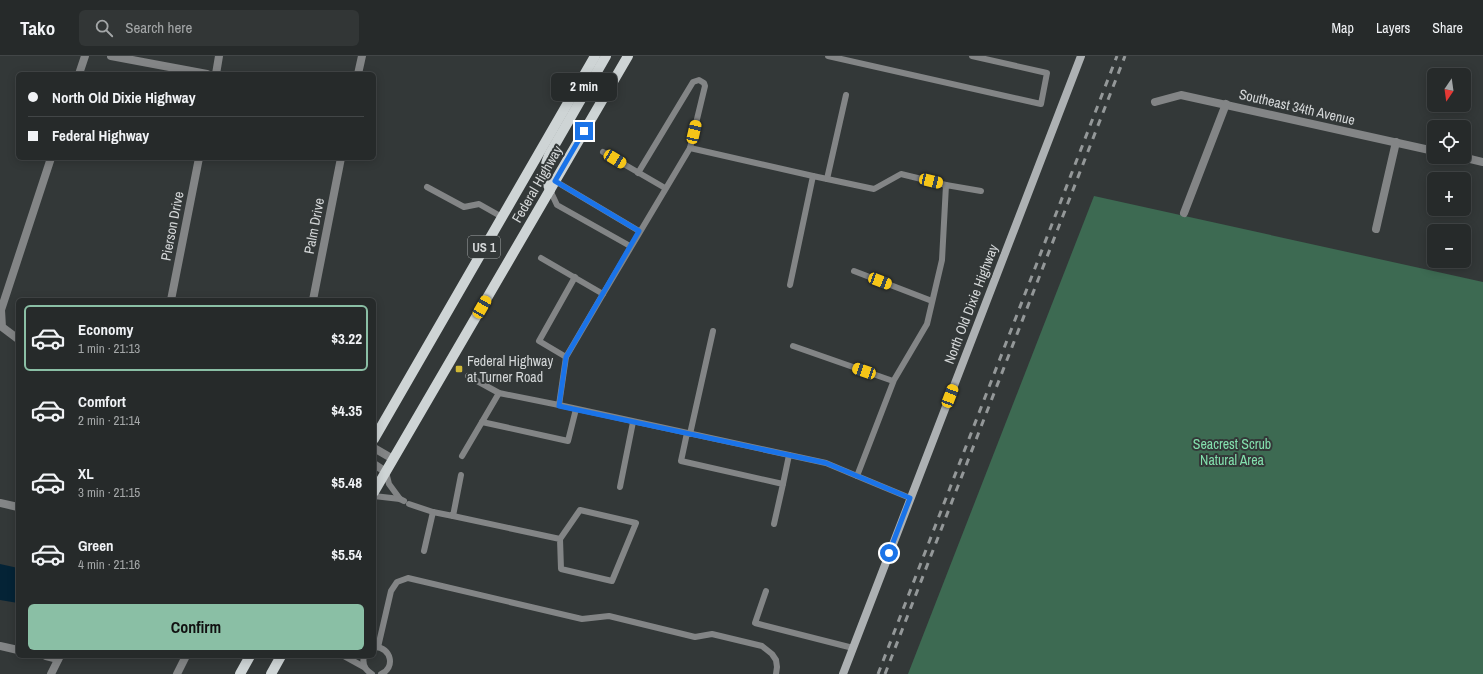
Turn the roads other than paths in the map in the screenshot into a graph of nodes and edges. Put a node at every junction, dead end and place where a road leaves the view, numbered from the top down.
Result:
1 (85, 56) edge
2 (111, 56) edge
3 (220, 56) edge
4 (362, 56) edge
5 (595, 56) edge
6 (606, 56) edge
7 (628, 56) edge
8 (828, 56) edge
9 (972, 56) edge
10 (1081, 56) edge
11 (838, 57) edge
12 (80, 72) edge
13 (196, 72) edge
14 (216, 72) edge
15 (358, 72) edge
16 (846, 95) dead end
17 (1155, 102) dead end
18 (1226, 104) junction
19 (1396, 142) junction
20 (690, 148) junction
21 (1427, 149) edge
22 (603, 152) dead end
23 (1471, 159) edge
24 (50, 160) edge
25 (199, 160) edge
26 (341, 160) edge
27 (1483, 162) edge
28 (638, 172) junction
29 (813, 176) junction
30 (827, 179) junction
31 (552, 185) junction
32 (946, 185) junction
33 (427, 187) dead end
34 (665, 188) junction
35 (981, 191) dead end
36 (1184, 213) dead end
37 (502, 217) junction
38 (1376, 229) dead end
39 (639, 231) junction
40 (630, 246) junction
41 (541, 258) dead end
42 (854, 271) dead end
43 (575, 278) junction
44 (790, 285) dead end
45 (603, 294) junction
46 (171, 298) edge
47 (313, 298) edge
48 (932, 301) junction
49 (713, 331) dead end
50 (16, 337) edge
51 (793, 346) dead end
52 (566, 357) junction
53 (468, 376) dead end
54 (893, 381) junction
55 (499, 393) junction
56 (559, 406) junction
57 (576, 409) junction
58 (482, 422) junction
59 (633, 422) junction
60 (689, 434) junction
61 (376, 436) edge
62 (376, 449) edge
63 (789, 455) junction
64 (462, 456) dead end
65 (393, 459) junction
66 (376, 465) edge
67 (386, 472) junction
68 (461, 474) dead end
69 (857, 476) junction
70 (783, 484) junction
71 (620, 486) dead end
72 (376, 489) edge
73 (376, 496) edge
74 (910, 498) junction
75 (404, 501) junction
76 (0, 503) edge
77 (16, 507) edge
78 (432, 512) junction
79 (452, 516) junction
80 (774, 524) dead end
81 (560, 539) junction
82 (424, 551) dead end
83 (766, 591) dead end
84 (0, 646) edge
85 (376, 647) edge
86 (853, 648) junction
87 (16, 650) edge
88 (59, 658) edge
89 (185, 658) edge
90 (249, 658) edge
91 (280, 658) edge
92 (348, 658) edge
93 (364, 658) edge
94 (364, 667) junction
95 (51, 674) edge
96 (177, 674) edge
97 (240, 674) edge
98 (271, 674) edge
99 (372, 674) edge
100 (381, 674) edge
101 (776, 674) edge
102 (843, 674) edge

1 - 12 street
2 - 13 street
3 - 14 street
4 - 15 street
5 - 37 main road, Federal Highway / US 1
6 - 31 main road
7 - 31 main road, Federal Highway / US 1
8 - 11 lane
9 - 11 lane
10 - 74 street, North Old Dixie Highway
16 - 30 lane
17 - 18 street, Southeast 34th Avenue
18 - 19 street, Southeast 34th Avenue
18 - 36 street
19 - 21 street, Southeast 34th Avenue
19 - 38 street
20 - 28 lane
20 - 29 lane
20 - 34 lane
22 - 28 lane
23 - 27 street
24 - 50 street
25 - 46 street, Pierson Drive
26 - 47 street, Palm Drive
28 - 34 lane
29 - 30 lane
29 - 44 lane
30 - 32 lane
31 - 39 lane
31 - 40 lane
31 - 65 main road, Federal Highway / US 1
32 - 35 lane
32 - 48 lane
33 - 37 lane
34 - 39 lane
37 - 61 main road, Federal Highway / US 1
39 - 40 lane
40 - 45 lane
41 - 43 lane
42 - 48 lane
43 - 45 lane
43 - 52 lane
45 - 52 lane
48 - 54 lane
49 - 60 lane
51 - 54 lane
52 - 56 lane
53 - 55 lane
54 - 69 lane
55 - 56 lane
55 - 58 lane
56 - 57 lane
57 - 58 lane
57 - 59 lane
58 - 64 lane
59 - 60 lane
59 - 71 lane
60 - 63 lane
60 - 70 lane
62 - 65 street
63 - 69 lane
63 - 70 lane
65 - 67 main road, Federal Highway / US 1
66 - 67 street
67 - 72 main road, Federal Highway / US 1
67 - 75 lane
68 - 79 lane
69 - 74 lane
70 - 80 lane
73 - 75 lane
74 - 86 street, North Old Dixie Highway
75 - 78 lane
76 - 77 street
78 - 79 lane
78 - 82 lane
79 - 81 lane
81 - 81 lane
83 - 86 lane
84 - 87 street
85 - 100 lane
85 - 101 lane
86 - 102 street, North Old Dixie Highway
88 - 95 street
89 - 96 street
90 - 97 main road
91 - 98 main road
92 - 94 lane
93 - 94 lane
94 - 99 lane

